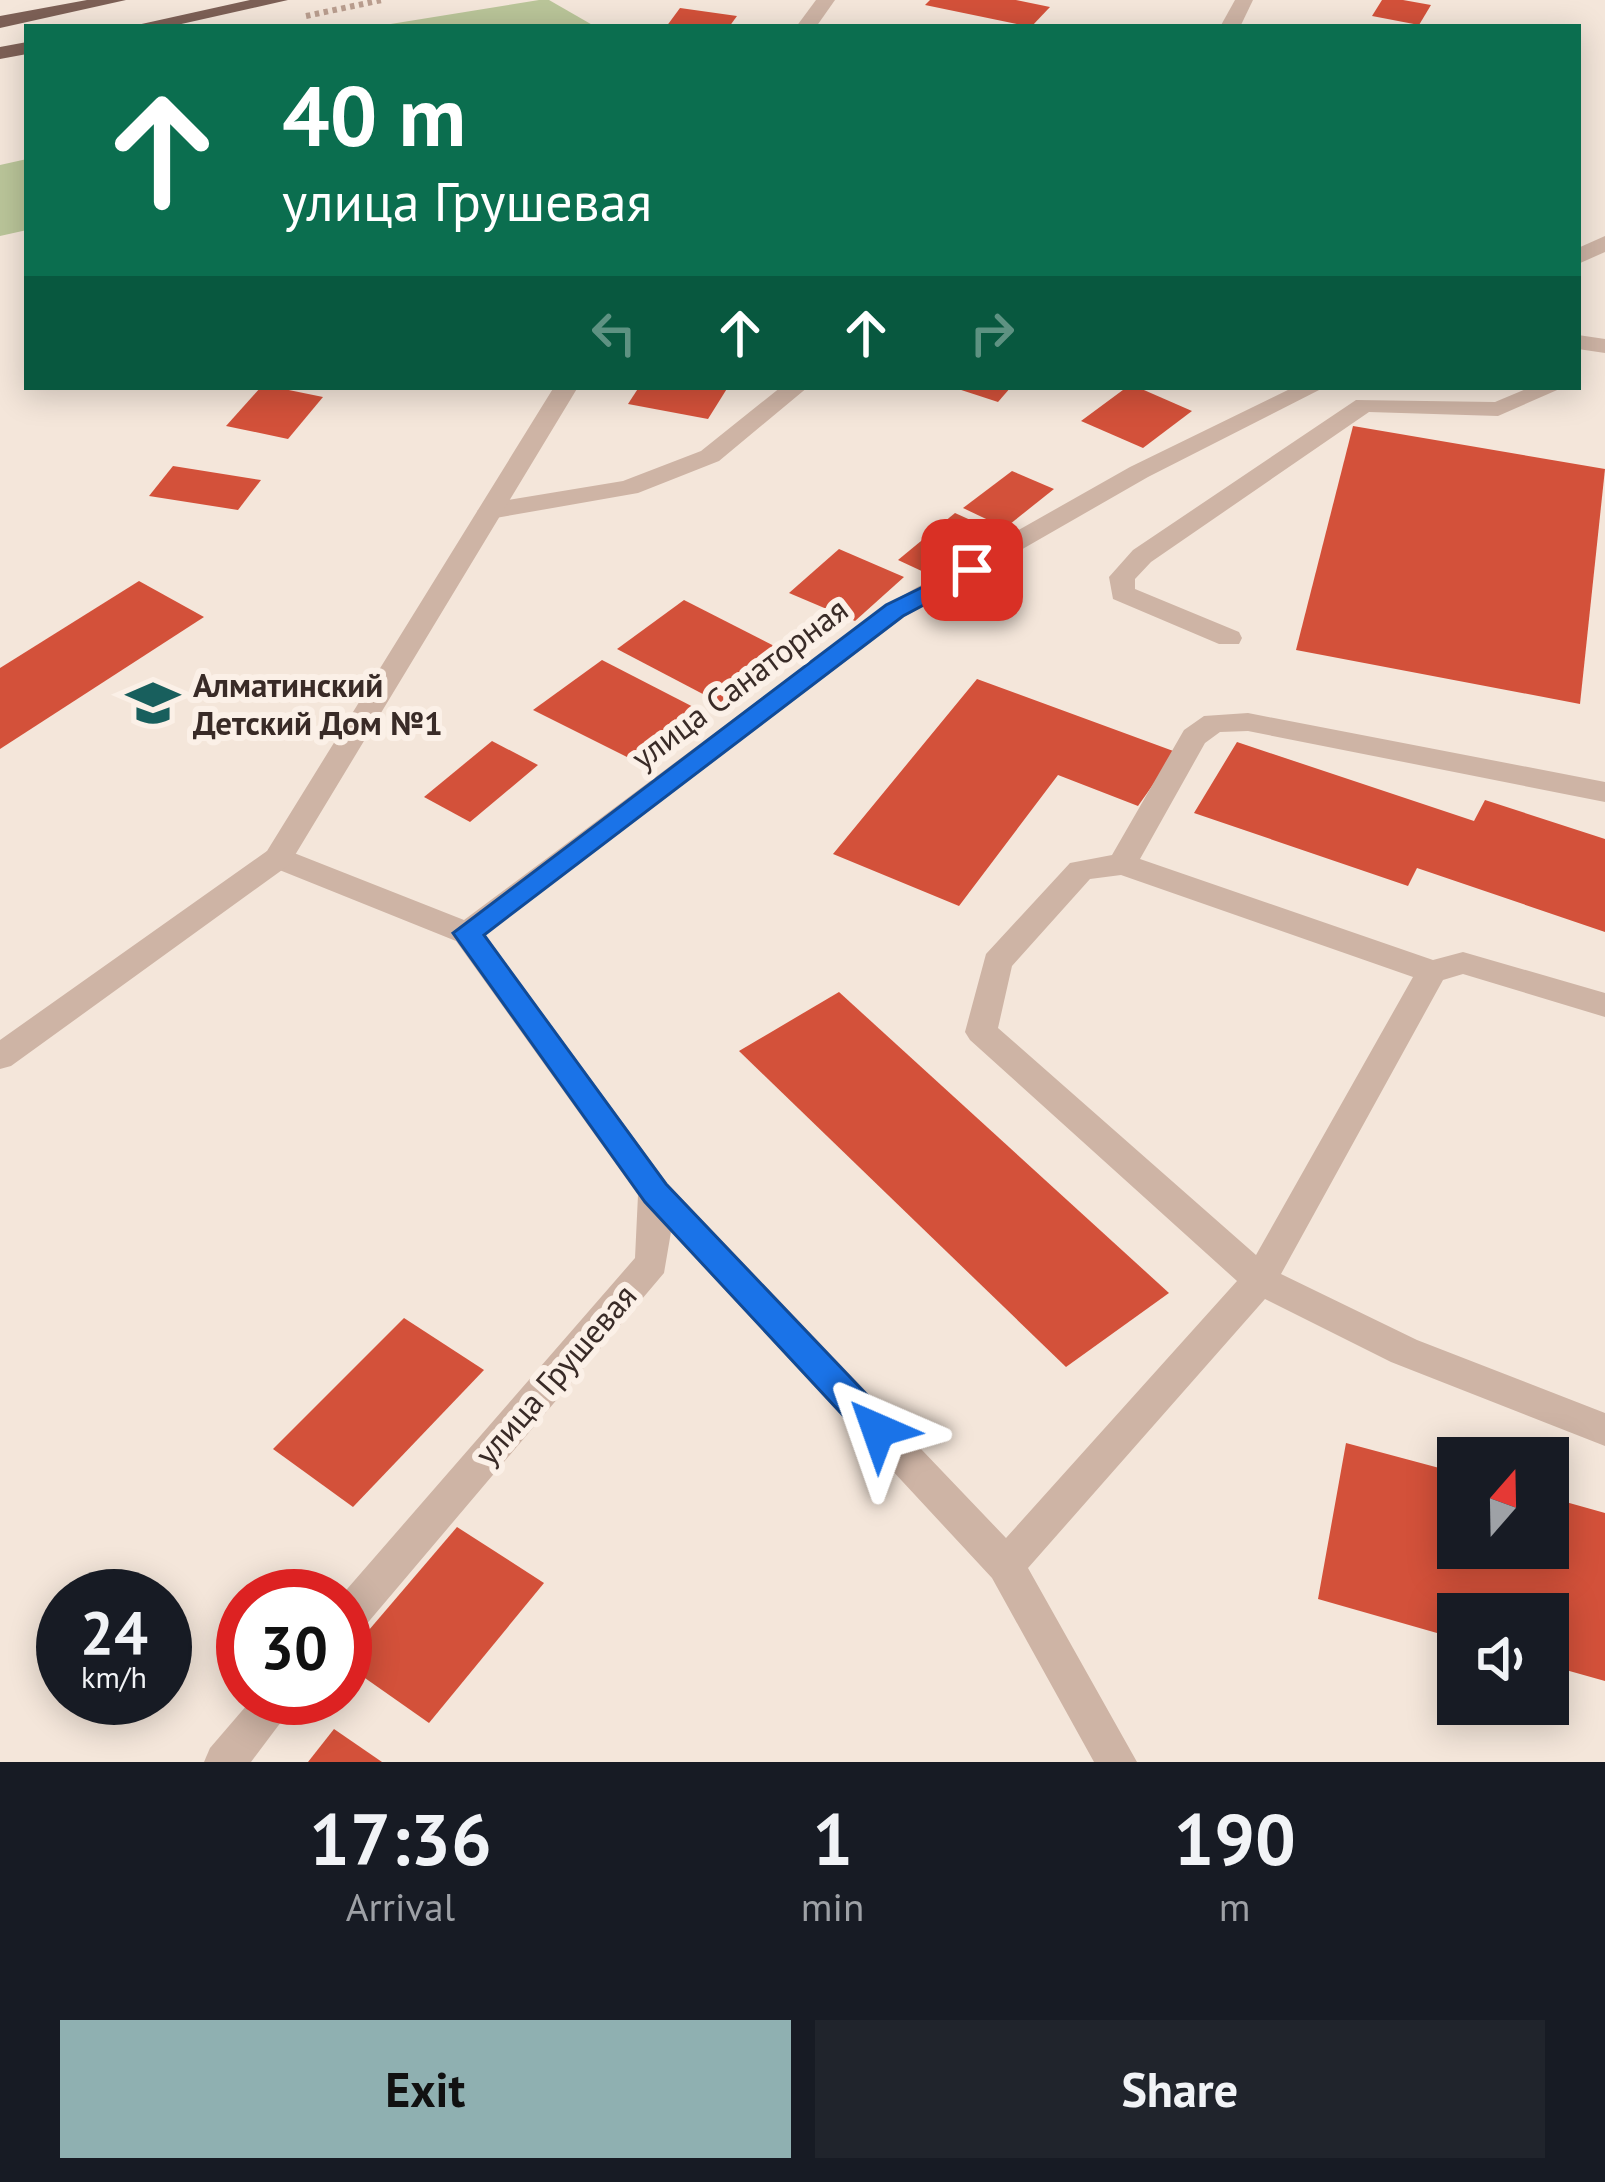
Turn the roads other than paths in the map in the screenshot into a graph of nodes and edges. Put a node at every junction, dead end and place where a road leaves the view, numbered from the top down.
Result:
1 (117, 0) edge
2 (279, 0) edge
3 (0, 22) edge
4 (154, 24) edge
5 (564, 390) edge
6 (792, 390) edge
7 (1307, 390) edge
8 (1545, 390) edge
9 (490, 511) junction
10 (1229, 638) dead end
11 (1605, 792) edge
12 (278, 858) junction
13 (1123, 864) junction
14 (467, 933) junction
15 (1432, 972) junction
16 (1605, 1005) edge
17 (0, 1057) edge
18 (656, 1193) junction
19 (1260, 1280) junction
20 (1605, 1430) edge
21 (1006, 1565) junction
22 (372, 1589) edge
23 (256, 1725) edge
24 (225, 1762) edge
25 (1116, 1762) edge

1 - 3 main road
2 - 4 main road
5 - 9 street
6 - 9 street
7 - 14 street, улица Санаторная
8 - 10 street
9 - 12 street
11 - 13 street
12 - 14 street
12 - 17 street
13 - 15 street
13 - 19 street
14 - 18 street
15 - 16 street
15 - 19 street
18 - 21 street
18 - 22 street, улица Грушевая
19 - 20 street
19 - 21 street
21 - 25 street
23 - 24 street

